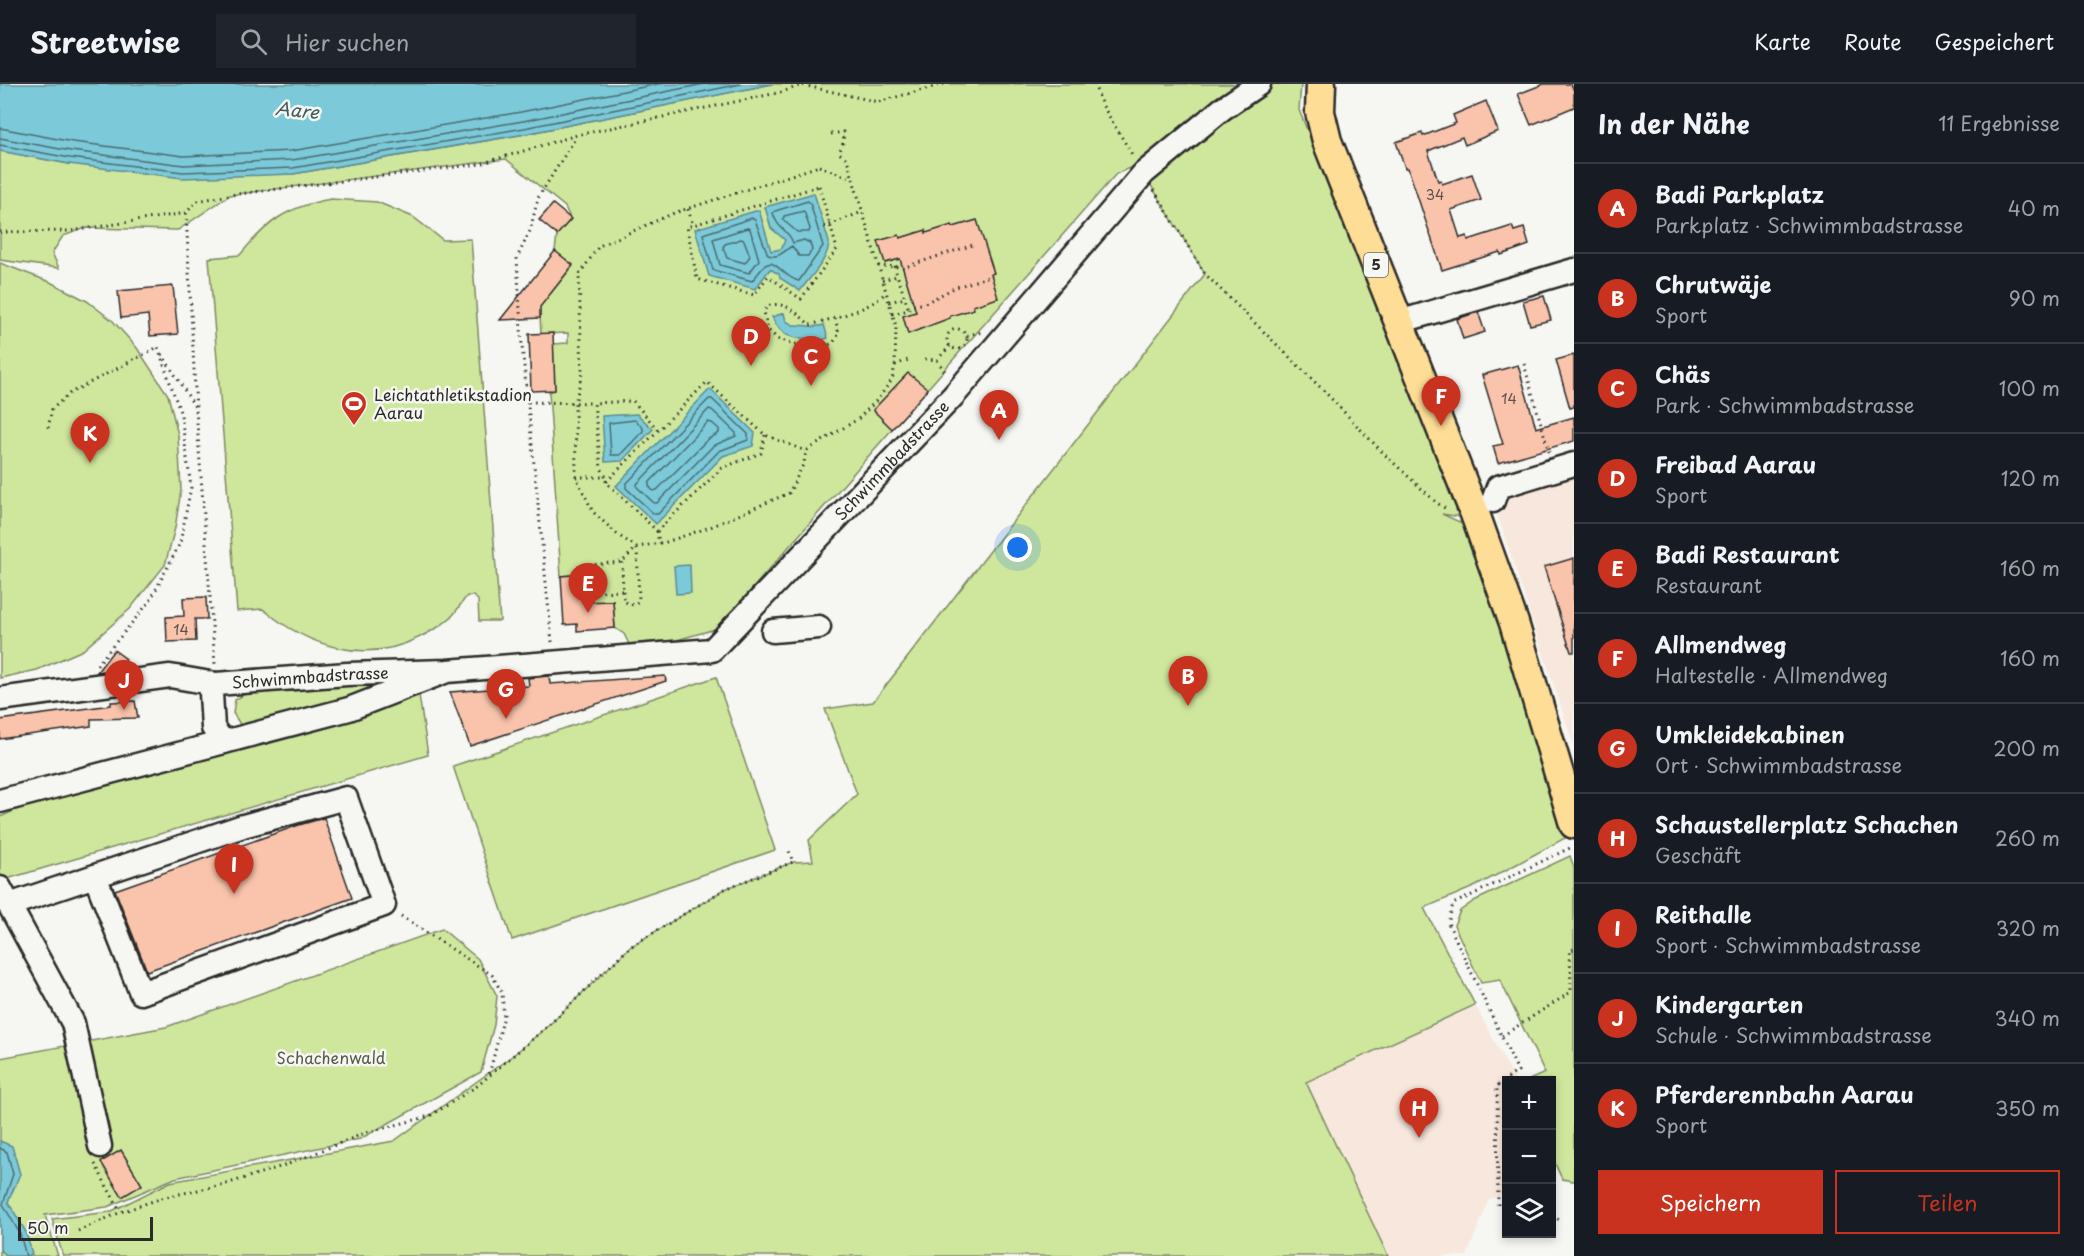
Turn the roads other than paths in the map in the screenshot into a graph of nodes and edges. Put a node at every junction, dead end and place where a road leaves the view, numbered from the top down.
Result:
1 (1259, 84) edge
2 (1315, 85) edge
3 (1574, 270) edge
4 (1399, 322) junction
5 (1564, 467) edge
6 (1484, 500) junction
7 (819, 627) dead end
8 (773, 631) dead end
9 (447, 671) junction
10 (216, 684) junction
11 (0, 699) edge
12 (224, 742) junction
13 (0, 801) edge
14 (1574, 824) edge
15 (96, 876) junction
16 (4, 896) edge
17 (100, 1146) road end

1 - 9 street, Schwimmbadstrasse
2 - 4 main road, 5
3 - 4 street
4 - 6 main road, 5
5 - 6 street
6 - 14 main road, 5
7 - 8 street
9 - 10 street, Schwimmbadstrasse
9 - 12 street, Schwimmbadstrasse
10 - 11 street
10 - 12 street, Schwimmbadstrasse
12 - 13 street
15 - 15 street
15 - 16 street
16 - 17 street

